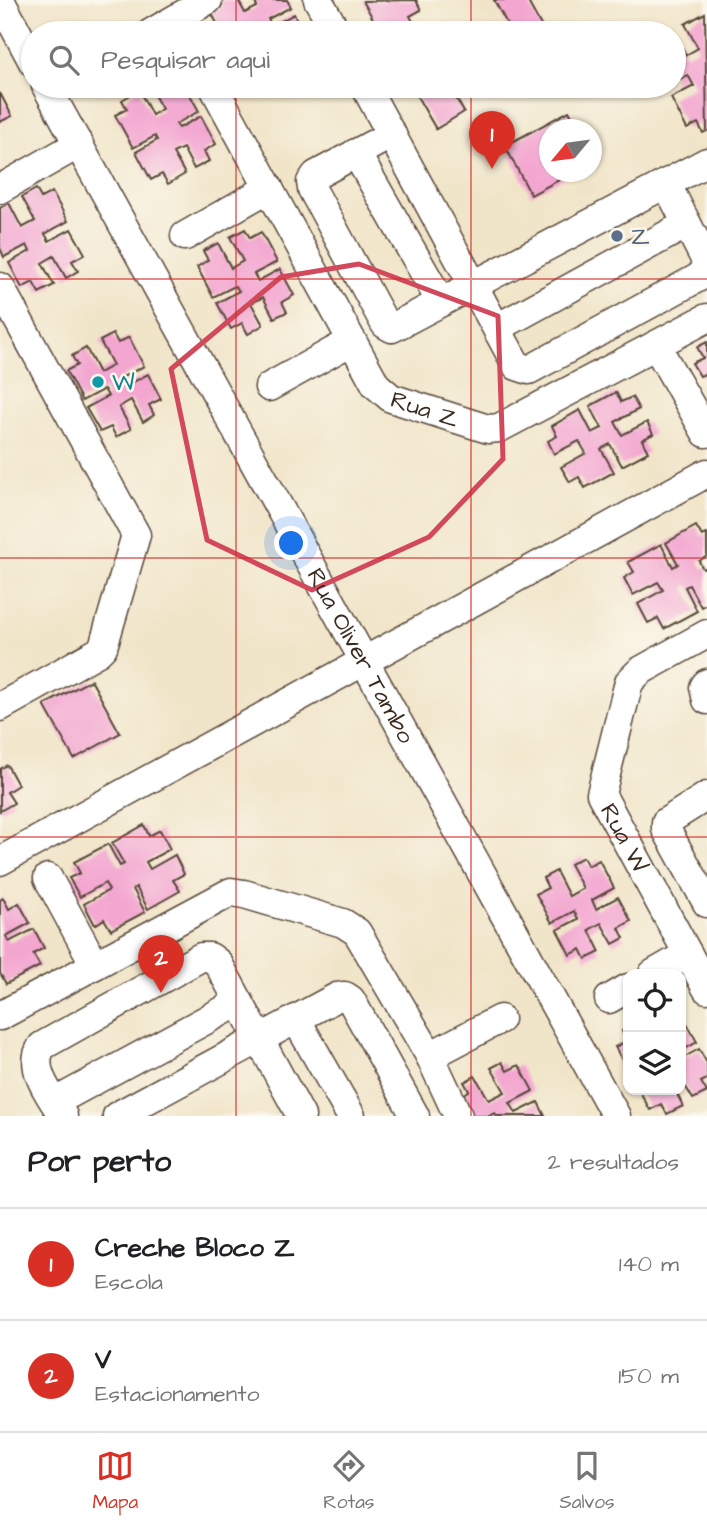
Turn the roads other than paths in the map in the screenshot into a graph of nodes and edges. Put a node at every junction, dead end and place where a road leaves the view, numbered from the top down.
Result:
1 (0, 0) edge
2 (208, 0) edge
3 (318, 0) edge
4 (176, 17) edge
5 (330, 21) edge
6 (21, 39) edge
7 (56, 98) edge
8 (220, 98) edge
9 (372, 98) edge
10 (392, 134) junction
11 (79, 144) junction
12 (356, 153) junction
13 (707, 162) edge
14 (666, 183) junction
15 (269, 188) junction
16 (0, 189) edge
17 (687, 223) junction
18 (185, 236) dead end
19 (474, 286) junction
20 (0, 287) edge
21 (440, 302) junction
22 (707, 318) edge
23 (497, 328) junction
24 (352, 341) junction
25 (656, 345) junction
26 (269, 387) dead end
27 (706, 433) edge
28 (707, 473) edge
29 (707, 634) edge
30 (366, 660) junction
31 (707, 682) edge
32 (707, 700) edge
33 (0, 707) edge
34 (707, 797) edge
35 (0, 861) edge
36 (48, 878) dead end
37 (707, 903) edge
38 (688, 954) junction
39 (95, 965) junction
40 (662, 969) edge
41 (707, 989) edge
42 (239, 1002) junction
43 (0, 1016) edge
44 (296, 1019) junction
45 (500, 1019) dead end
46 (258, 1040) junction
47 (430, 1056) junction
48 (59, 1109) edge
49 (117, 1116) edge
50 (301, 1116) edge
51 (351, 1116) edge
52 (415, 1116) edge
53 (458, 1116) edge
54 (616, 1116) edge

1 - 6 street
2 - 4 street
3 - 5 street
7 - 11 street, Rua Oliver Tambo
8 - 15 street, Rua Z
9 - 10 street
10 - 12 street
10 - 19 street
11 - 16 street
11 - 30 street, Rua Oliver Tambo
12 - 21 street
12 - 21 street
13 - 14 street
14 - 17 street
14 - 19 street
15 - 18 street
15 - 24 street, Rua Z
17 - 23 street
17 - 23 street
19 - 21 street
19 - 23 street
20 - 33 street
22 - 25 street, Rua Z
24 - 25 street, Rua Z
24 - 26 street
25 - 27 street
28 - 30 street
29 - 38 street, Rua W
30 - 35 street
30 - 54 street, Rua Oliver Tambo
31 - 32 street
34 - 37 street
36 - 39 street
38 - 40 street
38 - 41 street, Rua W
39 - 43 street
39 - 47 street
42 - 46 street
42 - 48 street
42 - 48 street
44 - 46 street
44 - 51 street
44 - 52 street
45 - 47 street
46 - 49 street
46 - 50 street
47 - 53 street

